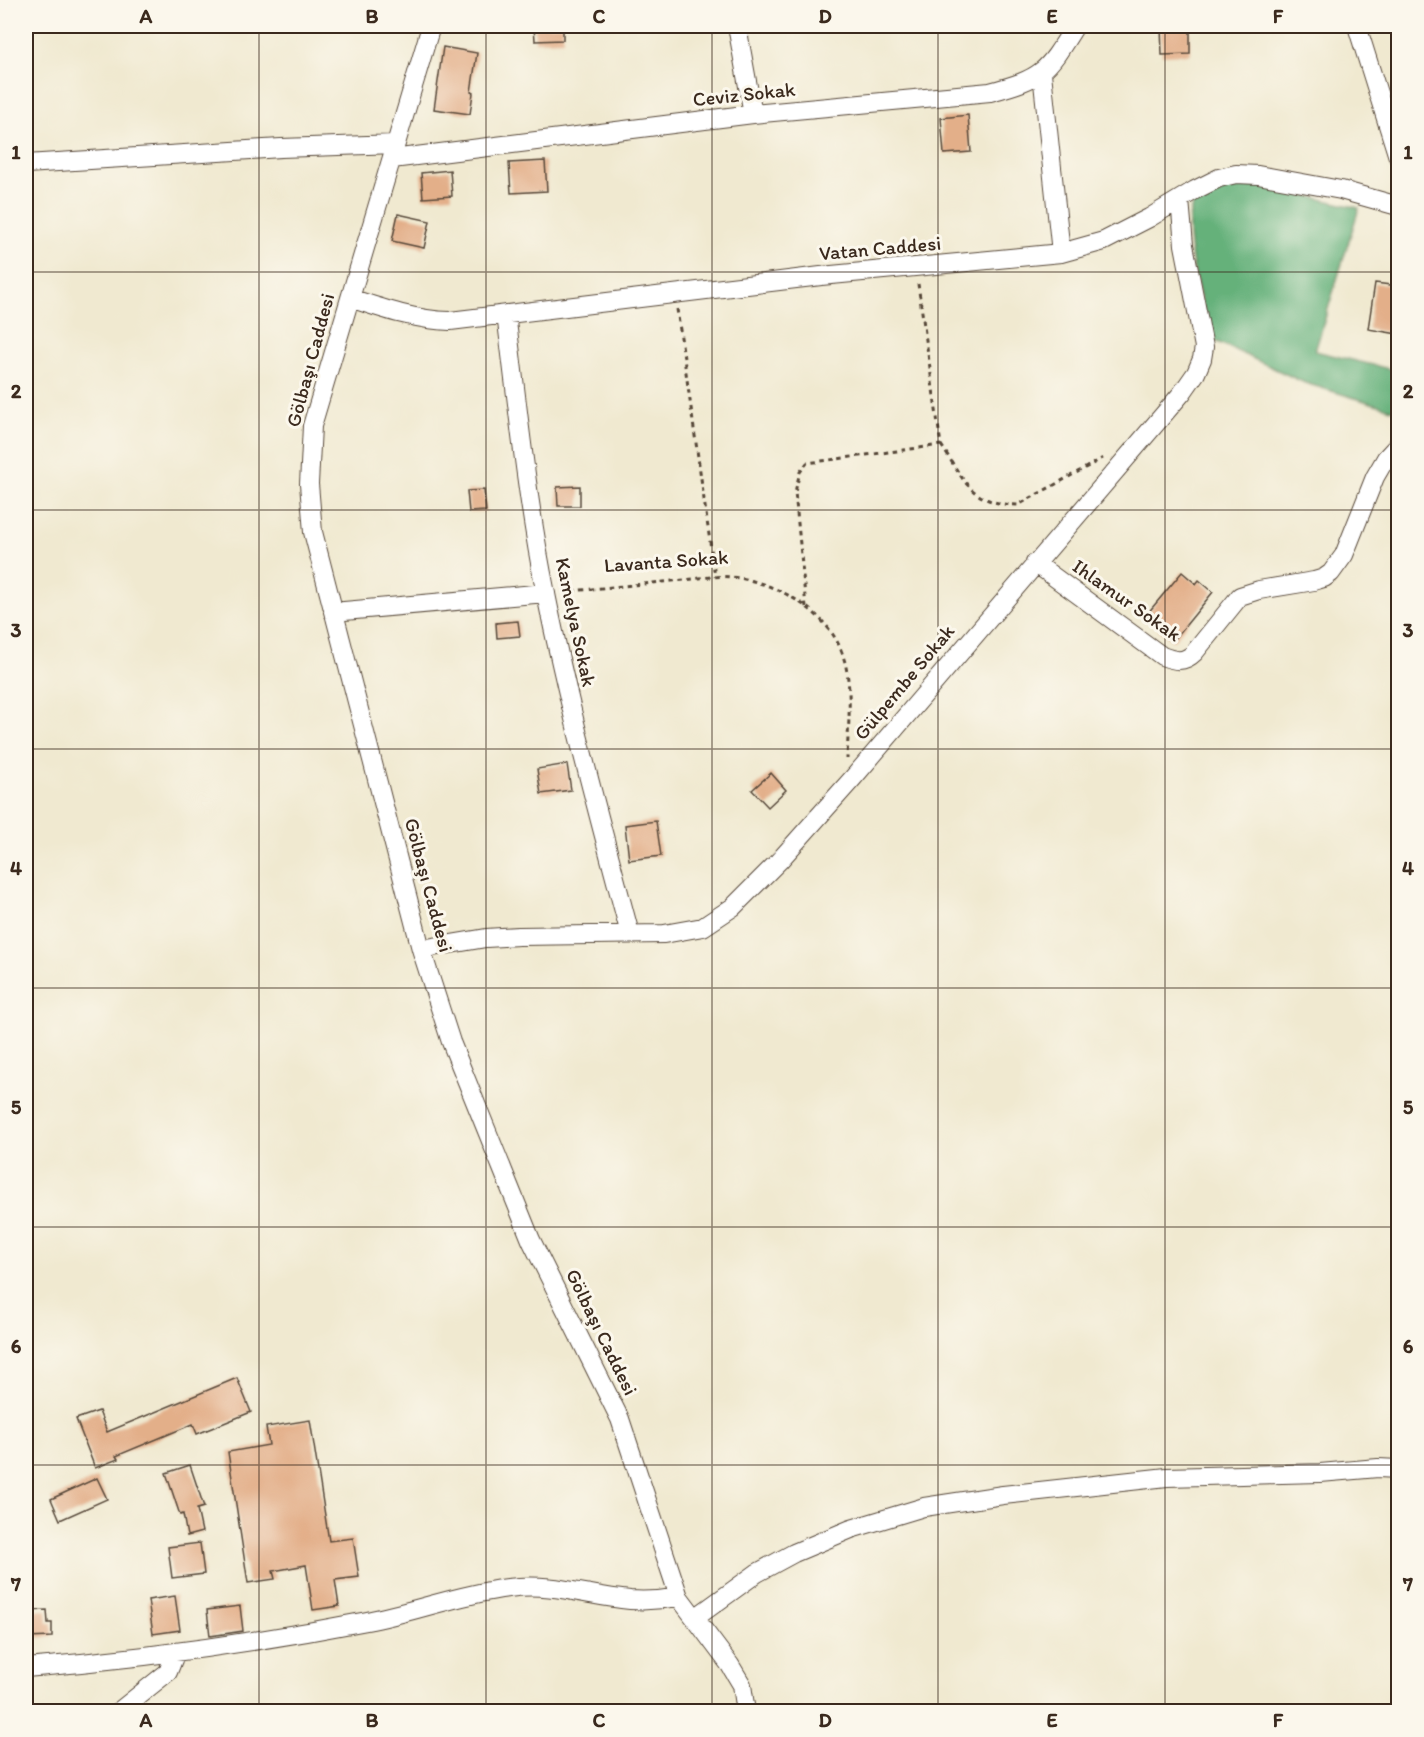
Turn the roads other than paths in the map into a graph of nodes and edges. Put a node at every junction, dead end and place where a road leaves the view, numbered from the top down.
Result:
1 (431, 26) edge
2 (737, 26) edge
3 (1075, 26) edge
4 (1357, 26) edge
5 (1042, 72) junction
6 (753, 114) junction
7 (1395, 134) edge
8 (394, 152) junction
9 (1398, 157) edge
10 (26, 165) edge
11 (1180, 200) junction
12 (1398, 206) edge
13 (1061, 253) junction
14 (350, 298) junction
15 (506, 314) junction
16 (1398, 445) edge
17 (1035, 563) junction
18 (546, 593) junction
19 (333, 612) junction
20 (630, 934) junction
21 (421, 949) junction
22 (1398, 1469) edge
23 (679, 1597) junction
24 (694, 1618) junction
25 (176, 1652) junction
26 (26, 1668) edge
27 (118, 1712) edge
28 (746, 1712) edge

1 - 8 street, Gölbaşı Caddesi
2 - 6 street
3 - 5 street, Ceviz Sokak
4 - 7 street
5 - 6 street, Ceviz Sokak
5 - 13 street
6 - 8 street, Ceviz Sokak
7 - 9 street
8 - 10 street, Ceviz Sokak
8 - 14 street, Gölbaşı Caddesi
11 - 12 street, Vatan Caddesi
11 - 13 street, Vatan Caddesi
11 - 17 street, Gülpembe Sokak
13 - 15 street, Vatan Caddesi
14 - 15 street, Vatan Caddesi
14 - 19 street, Gölbaşı Caddesi
15 - 18 street, Kamelya Sokak
16 - 17 street, Ihlamur Sokak
17 - 20 street, Gülpembe Sokak
18 - 19 street
18 - 20 street, Kamelya Sokak
19 - 21 street, Gölbaşı Caddesi
20 - 21 street, Gülpembe Sokak
21 - 23 street, Gölbaşı Caddesi
22 - 24 street
23 - 24 street, Gölbaşı Caddesi
23 - 25 street
24 - 28 street, Gölbaşı Caddesi
25 - 26 street
25 - 27 street

